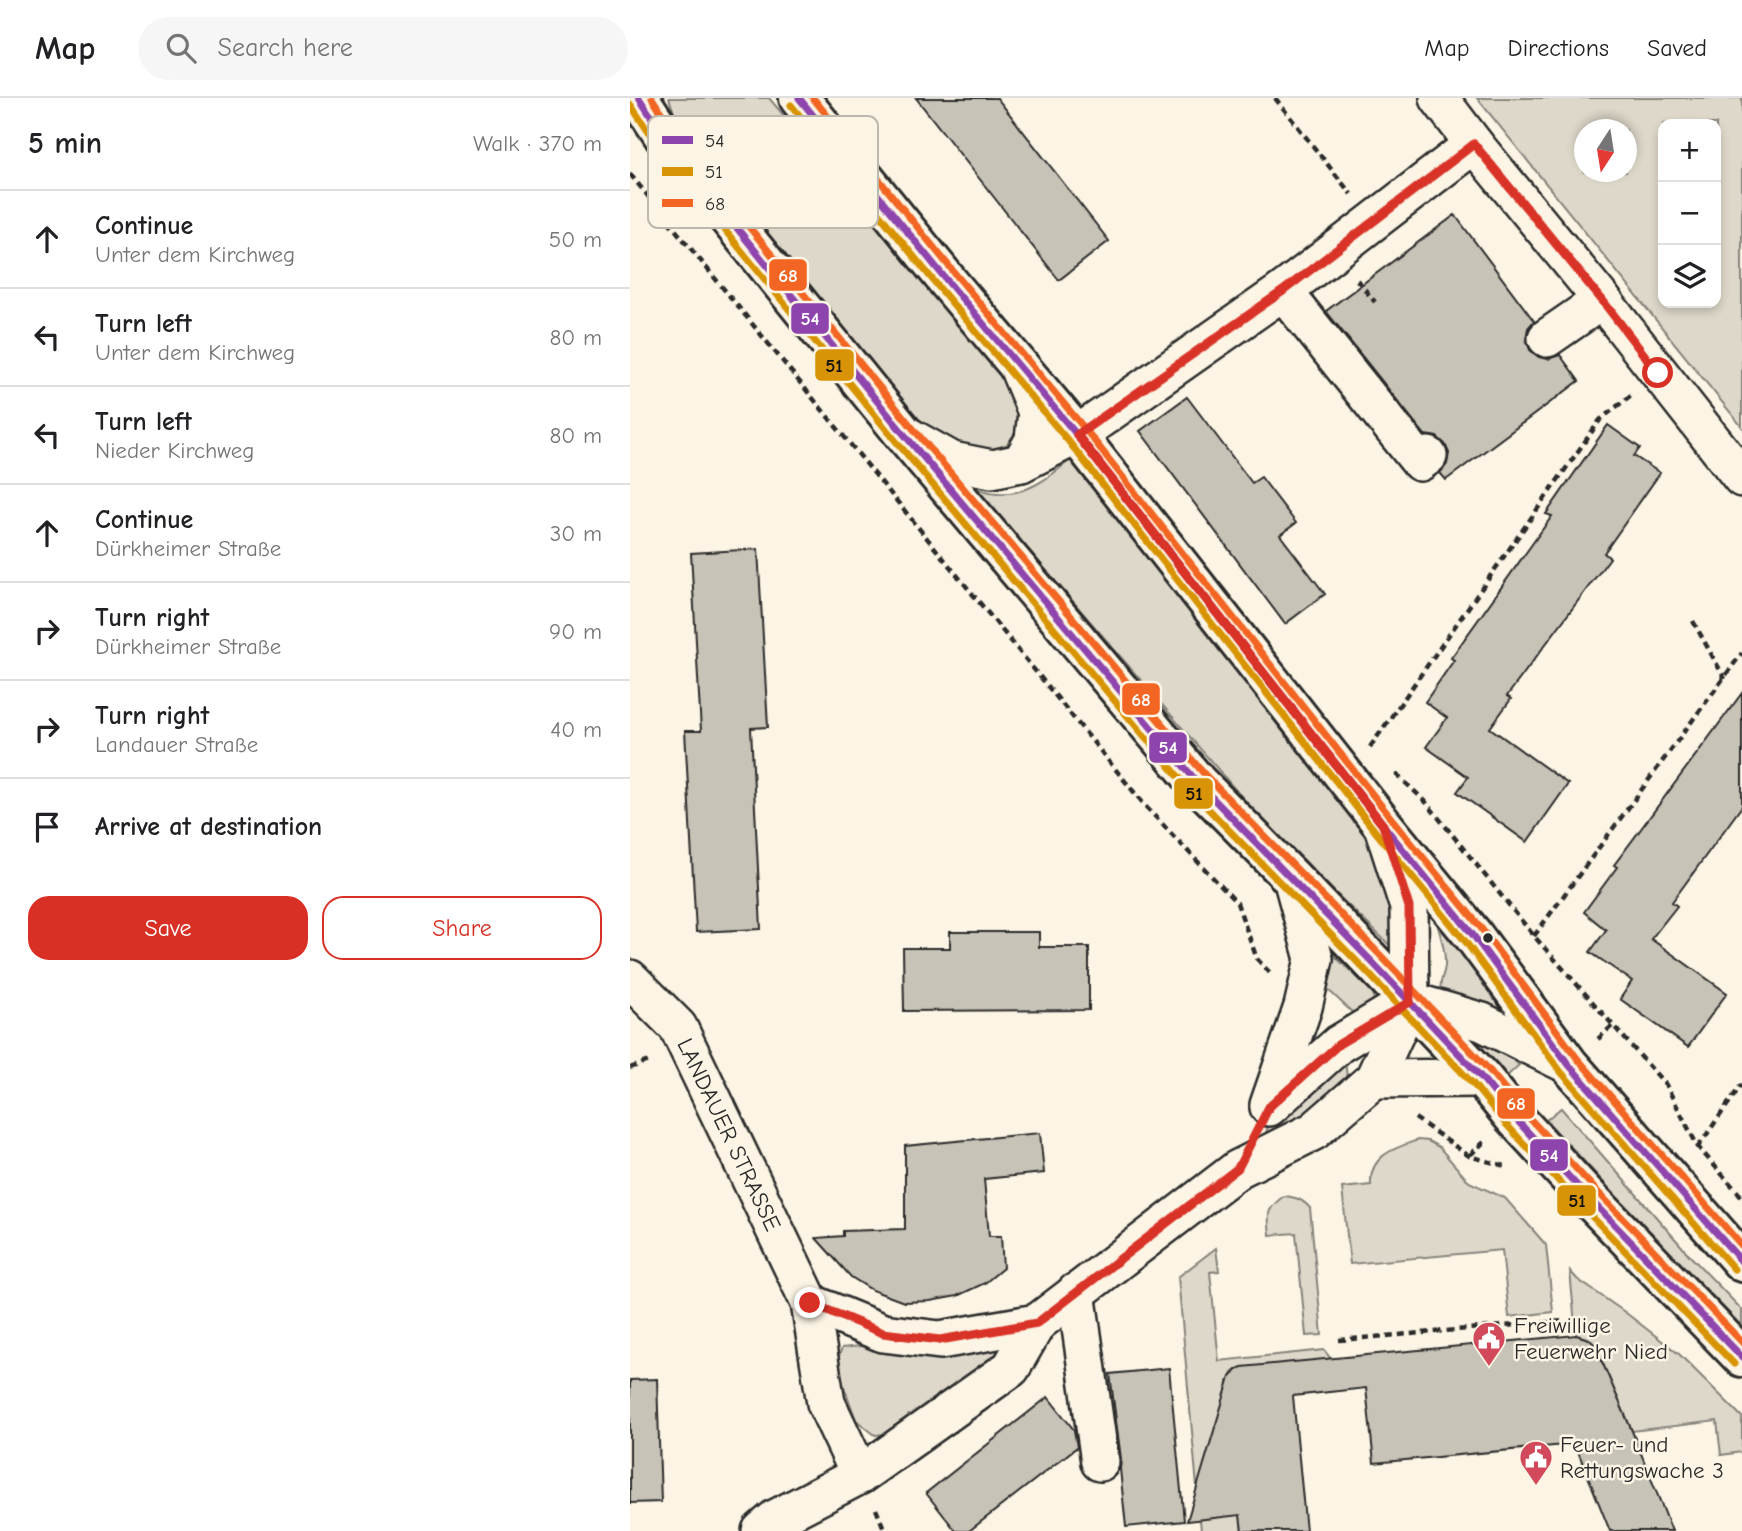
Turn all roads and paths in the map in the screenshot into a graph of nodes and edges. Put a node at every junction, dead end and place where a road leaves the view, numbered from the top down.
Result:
1 (639, 98) edge
2 (658, 98) edge
3 (1275, 98) edge
4 (1439, 98) edge
5 (799, 100) edge
6 (651, 116) edge
7 (663, 116) edge
8 (812, 116) edge
9 (1474, 144) junction
10 (630, 174) edge
11 (648, 196) edge
12 (878, 196) edge
13 (1373, 222) junction
14 (674, 228) edge
15 (737, 228) edge
16 (1362, 285) dead end
17 (1283, 291) junction
18 (1602, 300) junction
19 (1375, 302) dead end
20 (1547, 338) dead end
21 (1018, 366) junction
22 (1597, 426) dead end
23 (903, 433) junction
24 (1077, 435) junction
25 (1428, 456) dead end
26 (1021, 463) junction
27 (1742, 478) edge
28 (1693, 621) dead end
29 (1742, 653) edge
30 (1725, 678) junction
31 (1370, 748) dead end
32 (1383, 825) junction
33 (1292, 878) junction
34 (1534, 936) dead end
35 (630, 979) edge
36 (1410, 1002) junction
37 (1303, 1007) junction
38 (1613, 1025) dead end
39 (1581, 1054) junction
40 (1482, 1078) junction
41 (1374, 1079) junction
42 (1742, 1084) edge
43 (1269, 1107) junction
44 (1698, 1147) dead end
45 (1469, 1156) dead end
46 (1238, 1168) junction
47 (1742, 1262) edge
48 (1076, 1292) junction
49 (810, 1303) junction
50 (1563, 1321) dead end
51 (1037, 1323) junction
52 (1339, 1340) dead end
53 (1742, 1357) edge
54 (1100, 1462) dead end
55 (860, 1475) junction
56 (761, 1531) edge

1 - 6 main road
2 - 7 street
3 - 13 path
4 - 9 street
5 - 8 main road
9 - 13 street
9 - 18 street
10 - 11 path
12 - 21 main road
13 - 17 street
14 - 37 path
15 - 23 main road
16 - 19 path
17 - 24 street
17 - 25 street
18 - 20 street
18 - 27 street
21 - 24 main road
21 - 26 street
22 - 31 path
23 - 26 street
23 - 33 main road
24 - 26 street
24 - 32 main road
28 - 30 path
29 - 30 path
30 - 34 path
32 - 36 street
32 - 39 main road
33 - 36 main road
33 - 37 street
35 - 49 street, LANDAUER STRASSE
36 - 39 street
36 - 40 main road
36 - 41 street
36 - 43 street
37 - 43 street
38 - 39 path
39 - 47 main road
40 - 41 street
40 - 53 main road
41 - 45 path
41 - 46 street
42 - 44 path
43 - 46 street
46 - 48 street
48 - 51 street
48 - 54 street
49 - 51 street
49 - 55 street, LANDAUER STRASSE
50 - 52 path
51 - 55 street
55 - 56 street

